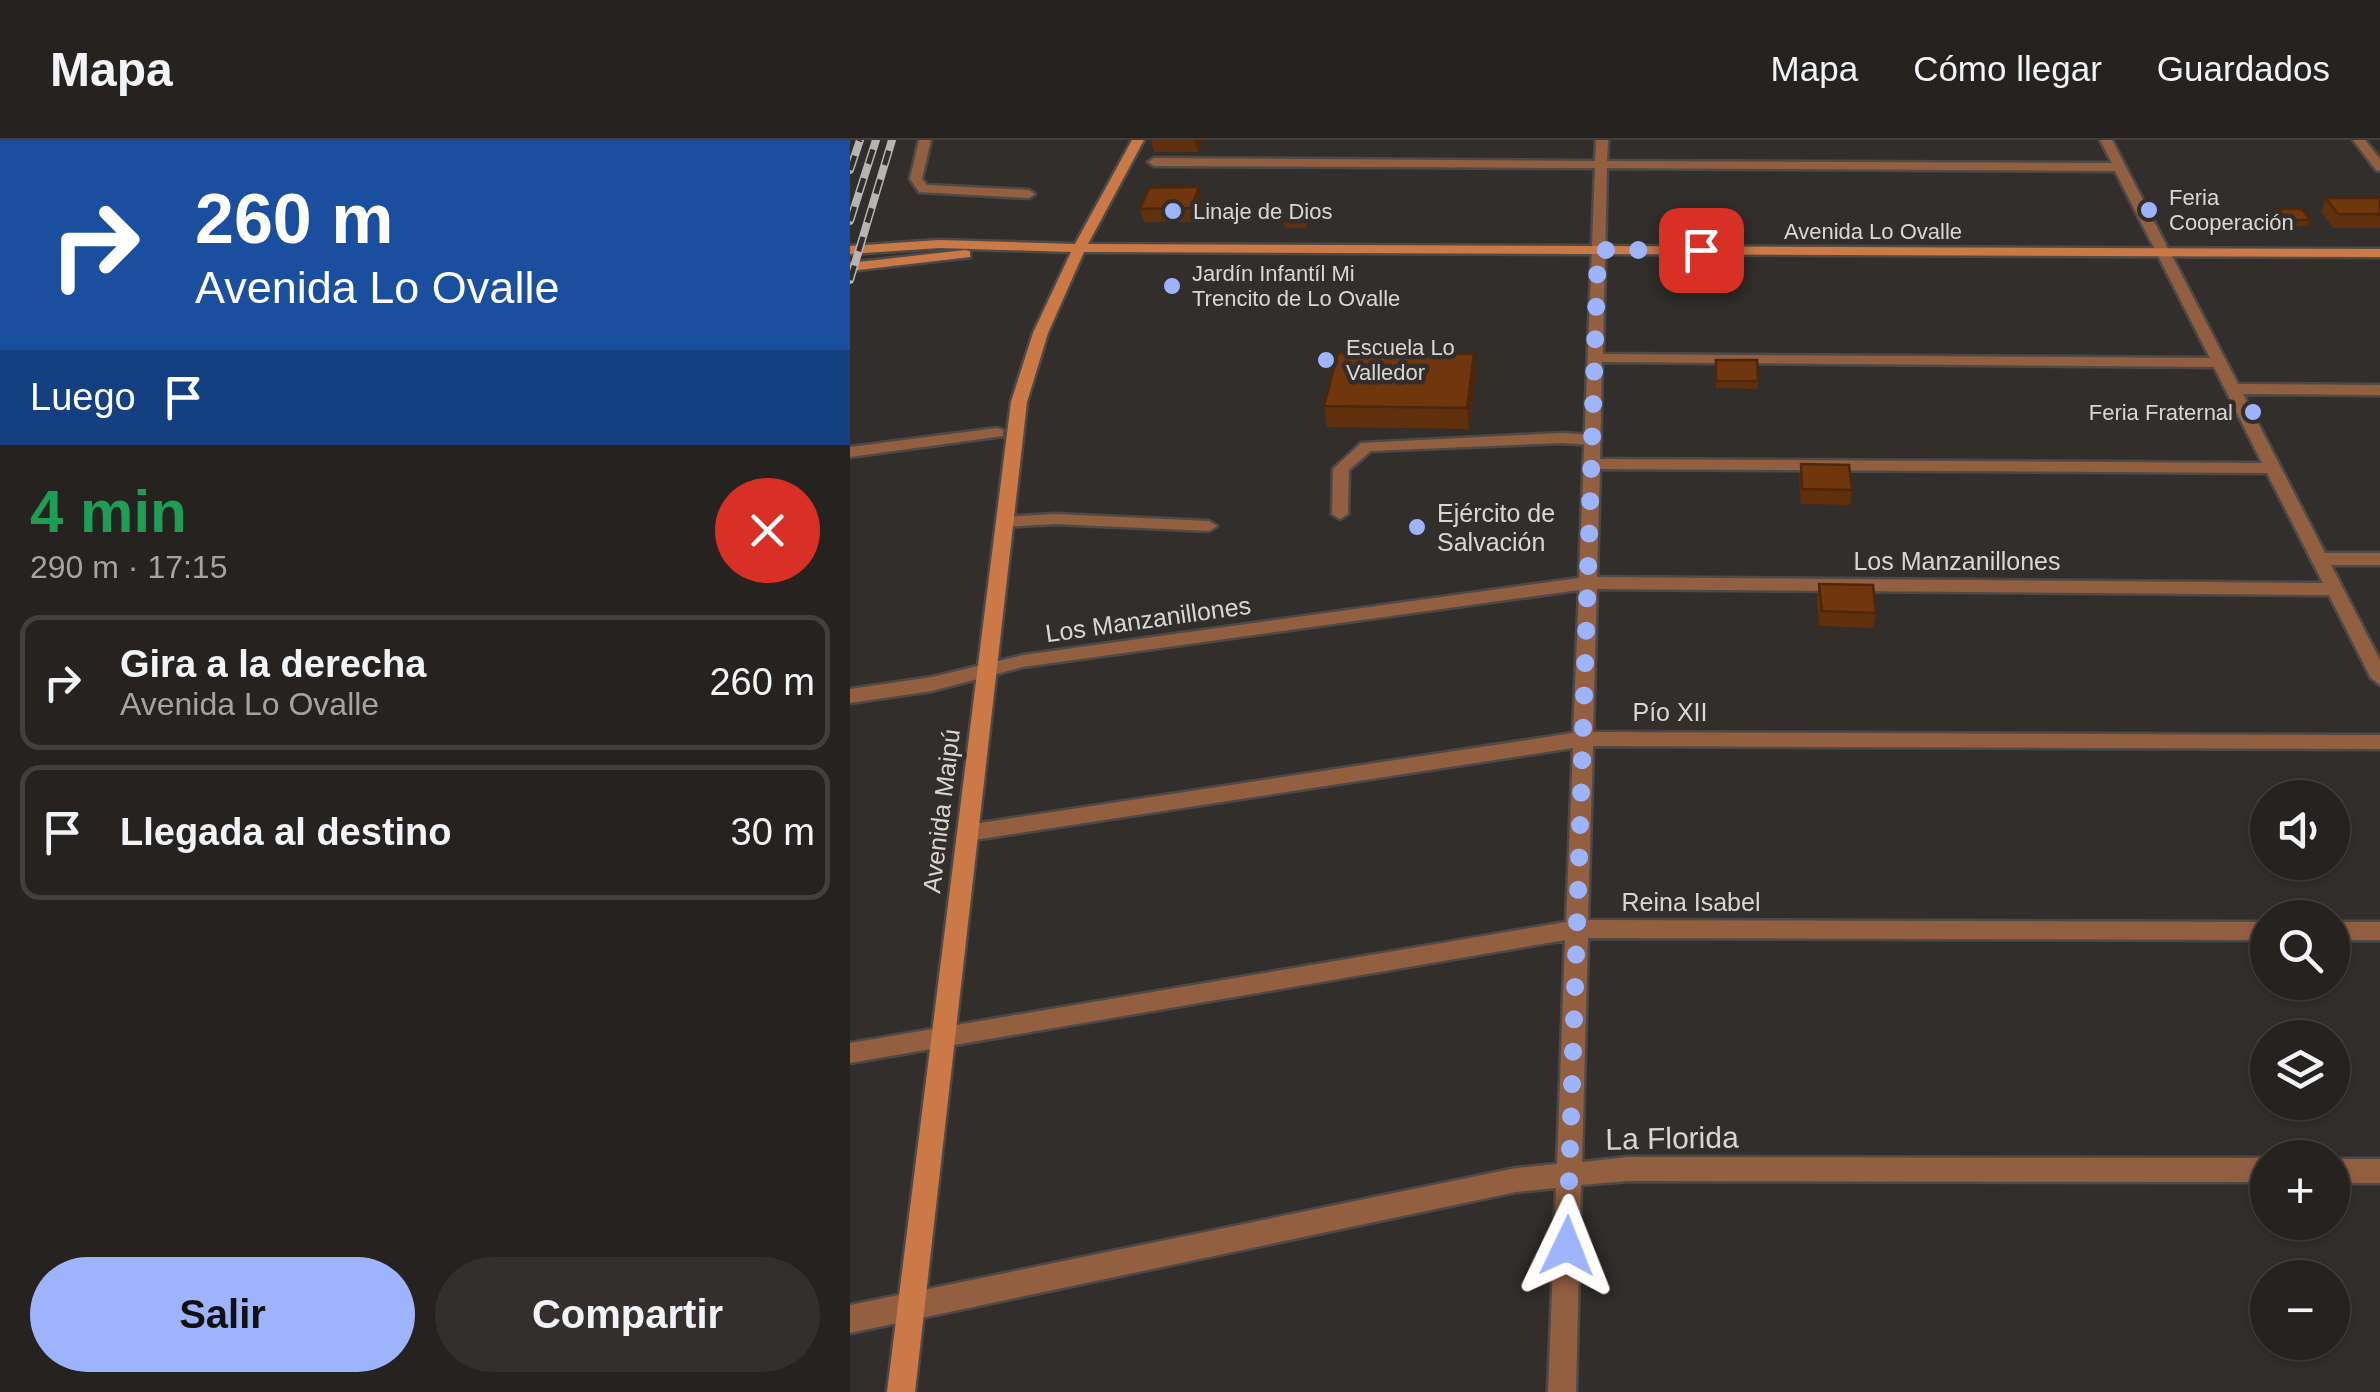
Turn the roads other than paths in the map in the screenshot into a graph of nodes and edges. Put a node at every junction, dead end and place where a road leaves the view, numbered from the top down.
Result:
1 (926, 140) edge
2 (1138, 140) edge
3 (1602, 140) edge
4 (2106, 140) edge
5 (2359, 140) edge
6 (1154, 162) dead end
7 (1602, 166) junction
8 (2120, 167) junction
9 (2380, 167) edge
10 (1029, 194) dead end
11 (1007, 248) junction
12 (1080, 248) junction
13 (850, 250) edge
14 (1598, 250) junction
15 (2162, 252) junction
16 (2380, 253) edge
17 (850, 268) edge
18 (1596, 358) junction
19 (2219, 363) junction
20 (2232, 389) junction
21 (2380, 390) edge
22 (997, 433) dead end
23 (1593, 440) junction
24 (850, 452) edge
25 (1592, 464) junction
26 (2272, 468) junction
27 (1340, 514) dead end
28 (1004, 522) junction
29 (1209, 526) dead end
30 (2319, 559) junction
31 (2380, 559) edge
32 (1588, 583) junction
33 (2334, 590) junction
34 (985, 668) junction
35 (2380, 678) edge
36 (850, 696) edge
37 (1583, 739) junction
38 (2380, 742) edge
39 (967, 834) junction
40 (1577, 929) junction
41 (2250, 930) edge
42 (2350, 931) edge
43 (2380, 931) edge
44 (943, 1037) junction
45 (850, 1054) edge
46 (2250, 1170) edge
47 (2350, 1170) edge
48 (2380, 1171) edge
49 (1570, 1172) junction
50 (911, 1307) junction
51 (850, 1319) edge
52 (900, 1392) edge
53 (1562, 1392) edge

1 - 10 street
2 - 12 main road, Avenida Maipú
3 - 7 street
4 - 8 street
5 - 9 street
6 - 7 street
7 - 8 street
7 - 14 street
8 - 15 street
11 - 12 main road, Avenida Lo Ovalle
11 - 13 main road, Avenida Lo Ovalle
11 - 17 main road, Avenida Lo Ovalle
12 - 14 main road, Avenida Lo Ovalle
12 - 28 main road, Avenida Maipú
14 - 15 main road, Avenida Lo Ovalle
14 - 18 street
15 - 16 main road, Avenida Lo Ovalle
15 - 19 street
18 - 19 street
18 - 23 street
19 - 20 street
20 - 21 street
20 - 26 street
22 - 24 street
23 - 25 street
23 - 27 street
25 - 26 street
25 - 32 street
26 - 30 street
28 - 29 street
28 - 34 main road, Avenida Maipú
30 - 31 street
30 - 33 street
32 - 33 street, Los Manzanillones
32 - 34 street, Los Manzanillones
32 - 37 street
33 - 35 street
34 - 36 street, Los Manzanillones
34 - 39 main road, Avenida Maipú
37 - 38 street, Pío XII
37 - 39 street, Pío XII
37 - 40 street
39 - 44 main road, Avenida Maipú
40 - 41 street, Reina Isabel
40 - 44 street, Reina Isabel
40 - 49 street
42 - 43 street
44 - 45 street, Reina Isabel
44 - 50 main road, Avenida Maipú
46 - 49 street, La Florida
47 - 48 street
49 - 50 street, La Florida
49 - 53 street
50 - 51 street, La Florida
50 - 52 main road, Avenida Maipú

